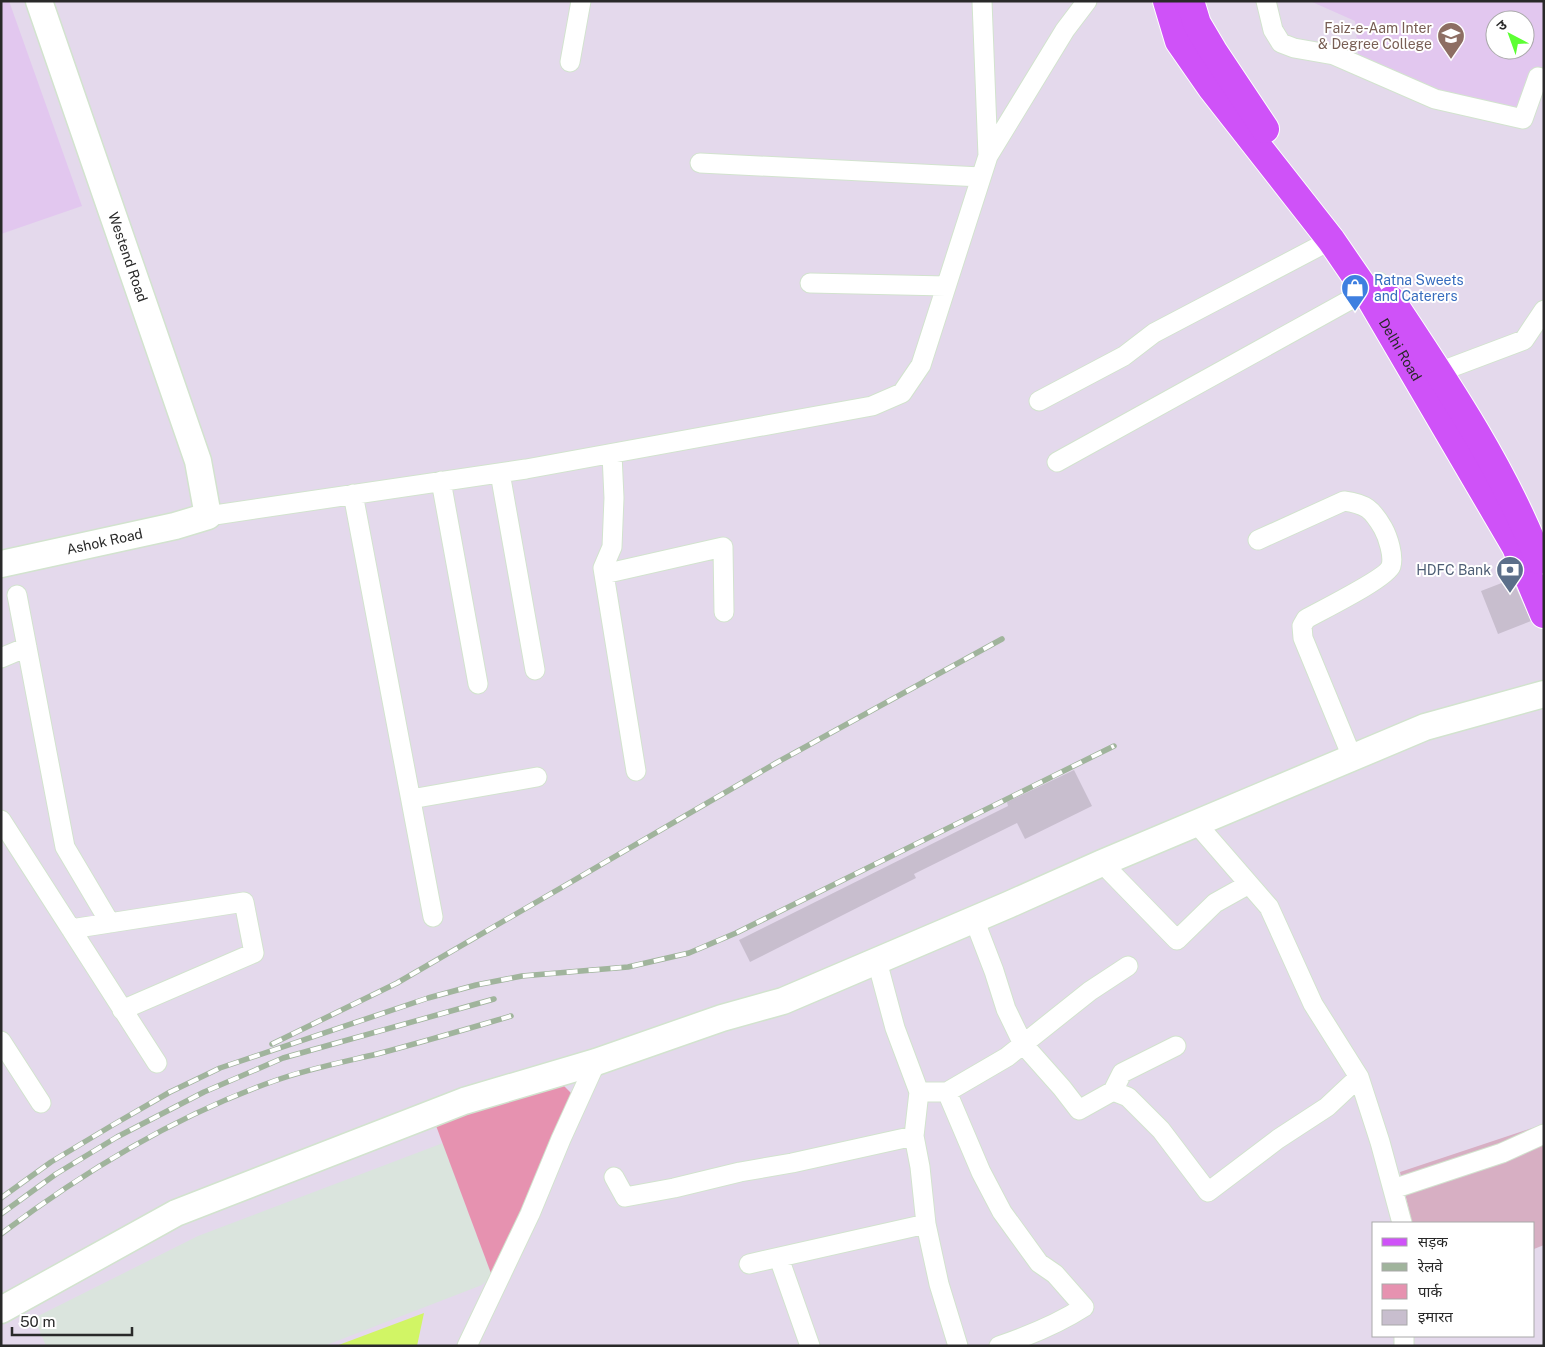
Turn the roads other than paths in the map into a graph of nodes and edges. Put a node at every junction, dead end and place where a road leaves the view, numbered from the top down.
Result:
1 (39, 1) edge
2 (581, 1) edge
3 (982, 1) edge
4 (1087, 1) edge
5 (1266, 1) edge
6 (1188, 2) edge
7 (570, 62) dead end
8 (1544, 79) edge
9 (988, 156) junction
10 (700, 163) dead end
11 (981, 177) junction
12 (1332, 240) junction
13 (810, 283) dead end
14 (946, 286) junction
15 (1372, 287) junction
16 (1544, 309) edge
17 (1440, 372) junction
18 (1039, 401) dead end
19 (612, 454) junction
20 (1057, 462) dead end
21 (500, 473) junction
22 (1486, 476) junction
23 (441, 482) junction
24 (353, 494) junction
25 (208, 516) junction
26 (1258, 540) dead end
27 (1, 564) edge
28 (1544, 573) edge
29 (604, 574) junction
30 (17, 595) dead end
31 (724, 612) dead end
32 (1544, 614) edge
33 (27, 647) junction
34 (1, 658) edge
35 (535, 670) dead end
36 (478, 684) dead end
37 (1544, 694) edge
38 (1352, 758) junction
39 (636, 771) dead end
40 (537, 776) dead end
41 (411, 799) junction
42 (1, 820) edge
43 (1196, 823) junction
44 (1102, 862) junction
45 (1249, 884) junction
46 (433, 917) dead end
47 (974, 919) junction
48 (110, 922) junction
49 (71, 929) junction
50 (877, 961) junction
51 (1128, 966) dead end
52 (122, 1010) junction
53 (1, 1041) edge
54 (1023, 1044) junction
55 (1176, 1046) dead end
56 (596, 1062) junction
57 (157, 1063) dead end
58 (1359, 1078) junction
59 (1113, 1091) junction
60 (919, 1092) junction
61 (947, 1092) junction
62 (41, 1103) dead end
63 (1544, 1134) edge
64 (914, 1136) junction
65 (614, 1177) dead end
66 (1393, 1189) junction
67 (1402, 1222) edge
68 (926, 1224) junction
69 (779, 1258) junction
70 (748, 1264) dead end
71 (1, 1310) edge
72 (467, 1346) edge
73 (810, 1346) edge
74 (958, 1346) edge
75 (999, 1346) edge

1 - 25 street, Westend Road
2 - 7 street
3 - 9 street
4 - 9 street
5 - 8 street
6 - 12 main road, Delhi Road
6 - 15 main road
9 - 11 street
10 - 11 street
11 - 14 street
12 - 15 main road, Delhi Road
12 - 18 street
13 - 14 street
14 - 19 street
15 - 17 main road, Delhi Road
15 - 20 street
15 - 22 main road, Delhi Road
16 - 17 street
17 - 22 main road, Delhi Road
19 - 21 street
19 - 29 street
21 - 23 street
21 - 35 street
22 - 28 main road, Delhi Road
22 - 32 main road, Delhi Road
23 - 24 street
23 - 36 street
24 - 25 street
24 - 41 street
25 - 27 street, Ashok Road
26 - 38 street
29 - 31 street
29 - 39 street
30 - 33 street
33 - 34 street
33 - 48 street
37 - 38 street
38 - 43 street
40 - 41 street
41 - 46 street
42 - 49 street
43 - 44 street
43 - 45 street
44 - 45 street
44 - 47 street
45 - 58 street
47 - 50 street
47 - 54 street
48 - 49 street
48 - 52 street
49 - 52 street
50 - 56 street
50 - 60 street
51 - 54 street
52 - 57 street
53 - 62 street
54 - 59 street
54 - 61 street
55 - 59 street
56 - 71 street
56 - 72 street
58 - 59 street
58 - 66 street
60 - 61 street
60 - 64 street
61 - 75 street
63 - 66 street
64 - 65 street
64 - 68 street
66 - 67 street
68 - 69 street
68 - 74 street
69 - 70 street
69 - 73 street

